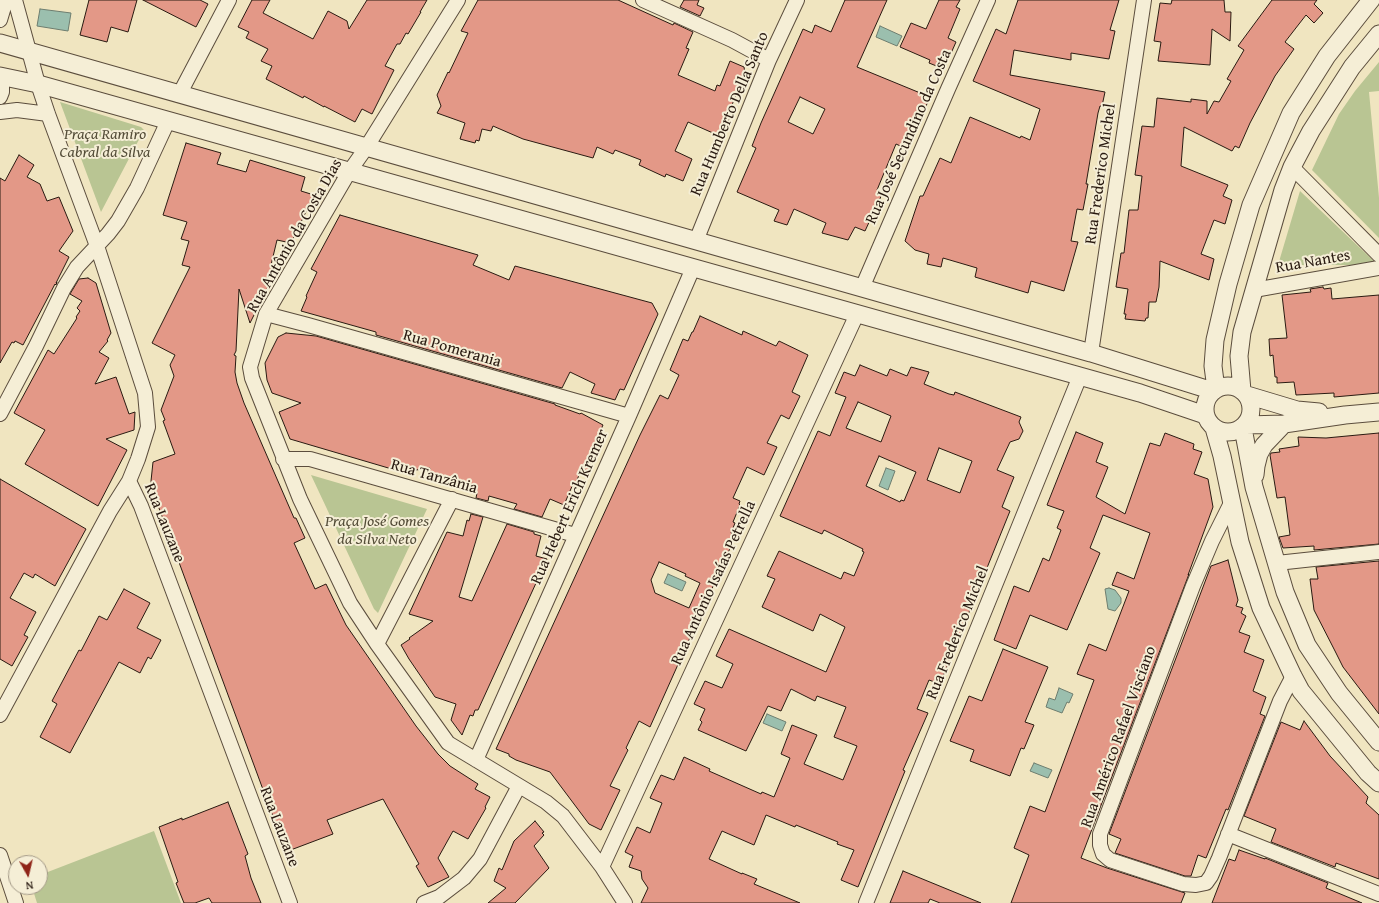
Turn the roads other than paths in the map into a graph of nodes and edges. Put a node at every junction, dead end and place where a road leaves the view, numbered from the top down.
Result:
1 (6, 0) edge
2 (15, 0) edge
3 (229, 0) edge
4 (458, 0) edge
5 (643, 0) edge
6 (797, 0) edge
7 (988, 0) edge
8 (1144, 0) edge
9 (1371, 0) edge
10 (0, 20) edge
11 (1379, 34) edge
12 (0, 43) edge
13 (28, 50) junction
14 (769, 60) junction
15 (0, 77) edge
16 (38, 84) junction
17 (179, 95) junction
18 (0, 97) edge
19 (0, 112) edge
20 (48, 114) junction
21 (168, 121) junction
22 (366, 148) junction
23 (1292, 168) junction
24 (349, 172) junction
25 (696, 241) junction
26 (97, 246) junction
27 (1379, 255) edge
28 (693, 268) junction
29 (1379, 268) edge
30 (862, 288) junction
31 (1254, 290) junction
32 (266, 314) junction
33 (857, 314) junction
34 (1091, 354) junction
35 (1080, 376) junction
36 (1215, 390) junction
37 (1245, 393) junction
38 (1379, 412) edge
39 (0, 414) edge
40 (1345, 415) junction
41 (629, 416) junction
42 (1210, 422) junction
43 (1284, 424) junction
44 (1244, 427) junction
45 (283, 459) junction
46 (129, 481) junction
47 (1254, 488) junction
48 (452, 499) junction
49 (1232, 501) junction
50 (575, 535) junction
51 (1379, 552) edge
52 (1277, 563) junction
53 (377, 644) junction
54 (1293, 676) junction
55 (0, 715) edge
56 (1379, 742) edge
57 (476, 760) junction
58 (1379, 783) edge
59 (519, 786) junction
60 (1228, 834) junction
61 (0, 855) edge
62 (602, 867) junction
63 (1379, 894) edge
64 (16, 903) edge
65 (290, 903) edge
66 (424, 903) edge
67 (625, 903) edge
68 (866, 903) edge

1 - 10 street
2 - 13 street, Rua Lauzane
3 - 17 street
4 - 22 street, Rua Antônio da Costa Dias
5 - 14 street
6 - 14 street, Rua Humberto Della Santo
7 - 30 street, Rua José Secundino da Costa
8 - 34 street, Rua Frederico Michel
9 - 36 street
11 - 23 street
12 - 13 street
13 - 16 street, Rua Lauzane
13 - 17 street
14 - 25 street, Rua Humberto Della Santo
15 - 16 street
15 - 18 street
16 - 20 street, Rua Lauzane
16 - 21 street
17 - 22 street
19 - 20 street
20 - 26 street, Rua Lauzane
21 - 24 street
21 - 26 street
22 - 24 street, Rua Antônio da Costa Dias
22 - 25 street
23 - 27 street, Rua Nantes
23 - 31 street
24 - 28 street
24 - 32 street, Rua Antônio da Costa Dias
25 - 30 street
26 - 39 street
26 - 46 street, Rua Lauzane
28 - 33 street
28 - 41 street, Rua Hebert Erich Kremer
29 - 31 street, Rua Nantes
30 - 34 street
31 - 37 street
32 - 41 street, Rua Pomerania
32 - 45 street, Rua Antônio da Costa Dias
33 - 35 street
33 - 62 street, Rua Antônio Isaías Petrella
34 - 36 street
35 - 42 street
35 - 68 street, Rua Frederico Michel
36 - 37 street
36 - 42 street
37 - 40 street
37 - 44 street
38 - 40 street
40 - 43 street
41 - 50 street, Rua Hebert Erich Kremer
42 - 44 street
42 - 49 street
43 - 44 street
43 - 47 street
44 - 47 street
45 - 48 street, Rua Tanzânia
45 - 53 street, Rua Antônio da Costa Dias
46 - 55 street
46 - 65 street, Rua Lauzane
47 - 52 street
48 - 50 street, Rua Tanzânia
48 - 53 street
49 - 54 street
49 - 60 street, Rua Américo Rafael Visciano
50 - 57 street, Rua Hebert Erich Kremer
51 - 52 street
52 - 56 street
53 - 57 street, Rua Antônio da Costa Dias
54 - 58 street
54 - 60 street, Rua Américo Rafael Visciano
57 - 59 street, Rua Antônio da Costa Dias
59 - 62 street, Rua Antônio da Costa Dias
59 - 66 street
60 - 63 street
61 - 64 street
62 - 67 street, Rua Antônio da Costa Dias

